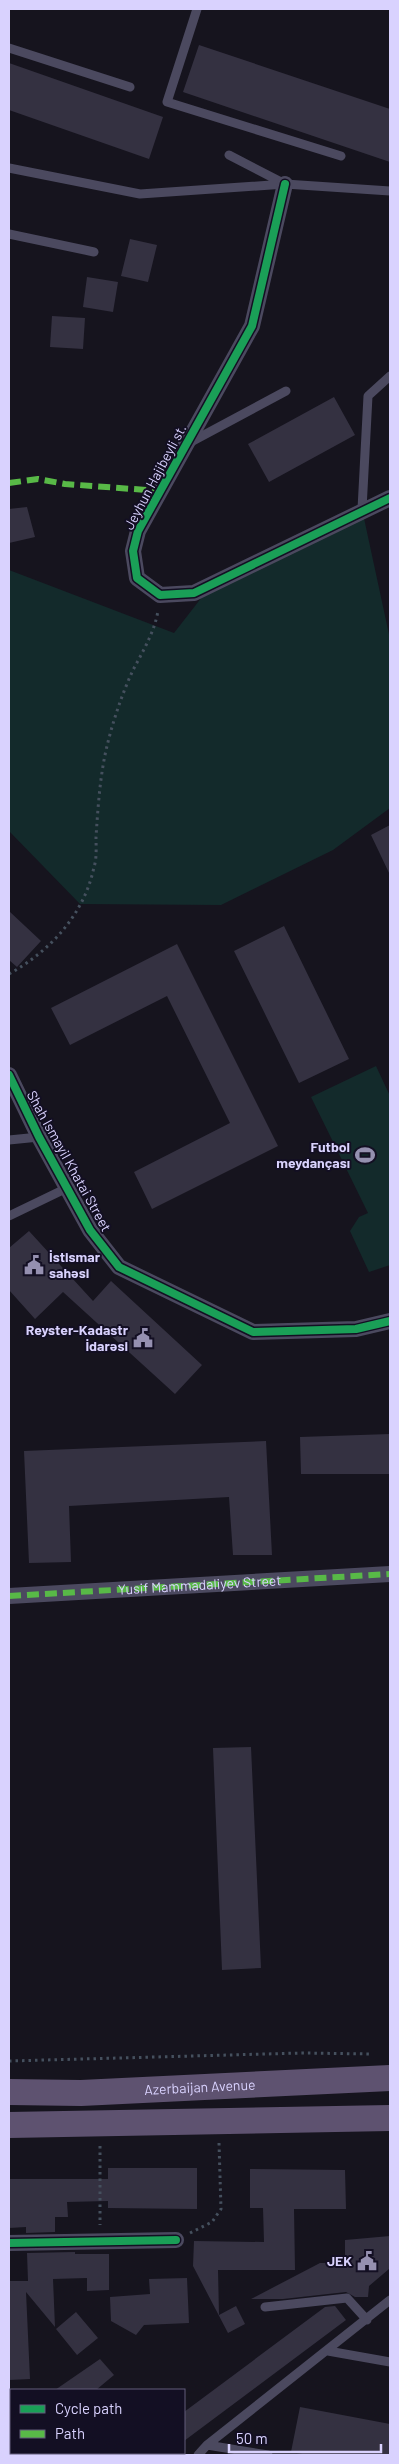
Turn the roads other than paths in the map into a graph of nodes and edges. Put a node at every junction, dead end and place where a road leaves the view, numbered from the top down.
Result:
1 (197, 9) edge
2 (9, 48) edge
3 (130, 87) dead end
4 (229, 156) dead end
5 (341, 156) dead end
6 (9, 168) edge
7 (285, 184) junction
8 (390, 191) edge
9 (9, 234) edge
10 (94, 252) dead end
11 (390, 376) edge
12 (286, 391) dead end
13 (186, 444) junction
14 (390, 498) edge
15 (362, 510) junction
16 (9, 1075) edge
17 (39, 1137) junction
18 (9, 1140) edge
19 (68, 1188) junction
20 (9, 1216) edge
21 (390, 1321) edge
22 (390, 1574) edge
23 (9, 1596) edge
24 (390, 2078) edge
25 (9, 2092) edge
26 (39, 2092) junction
27 (390, 2118) edge
28 (40, 2124) junction
29 (9, 2125) edge
30 (176, 2240) road end
31 (9, 2244) edge
32 (390, 2300) edge
33 (266, 2307) dead end
34 (366, 2320) junction
35 (328, 2351) junction
36 (390, 2362) edge
37 (207, 2445) junction
38 (198, 2455) edge
39 (268, 2455) edge

1 - 5 lane
2 - 3 lane
4 - 7 lane
6 - 7 lane
7 - 8 lane
7 - 13 street, Jeyhun Hajibeyli st.
9 - 10 lane
11 - 15 lane
12 - 13 lane
13 - 15 street, Jeyhun Hajibeyli st.
14 - 15 street
16 - 17 street, Shah Ismayil Khatai Street
17 - 18 lane
17 - 19 street, Shah Ismayil Khatai Street
19 - 20 lane
19 - 21 street, Shah Ismayil Khatai Street
22 - 23 street, Yusif Mammadaliyev Street
24 - 26 main road, Azerbaijan Avenue
25 - 26 main road, Azerbaijan Avenue
26 - 28 main road
27 - 28 main road
28 - 29 main road
30 - 31 street
32 - 34 lane
33 - 34 lane
34 - 35 lane
35 - 36 lane
35 - 37 lane
37 - 38 lane
37 - 39 lane

